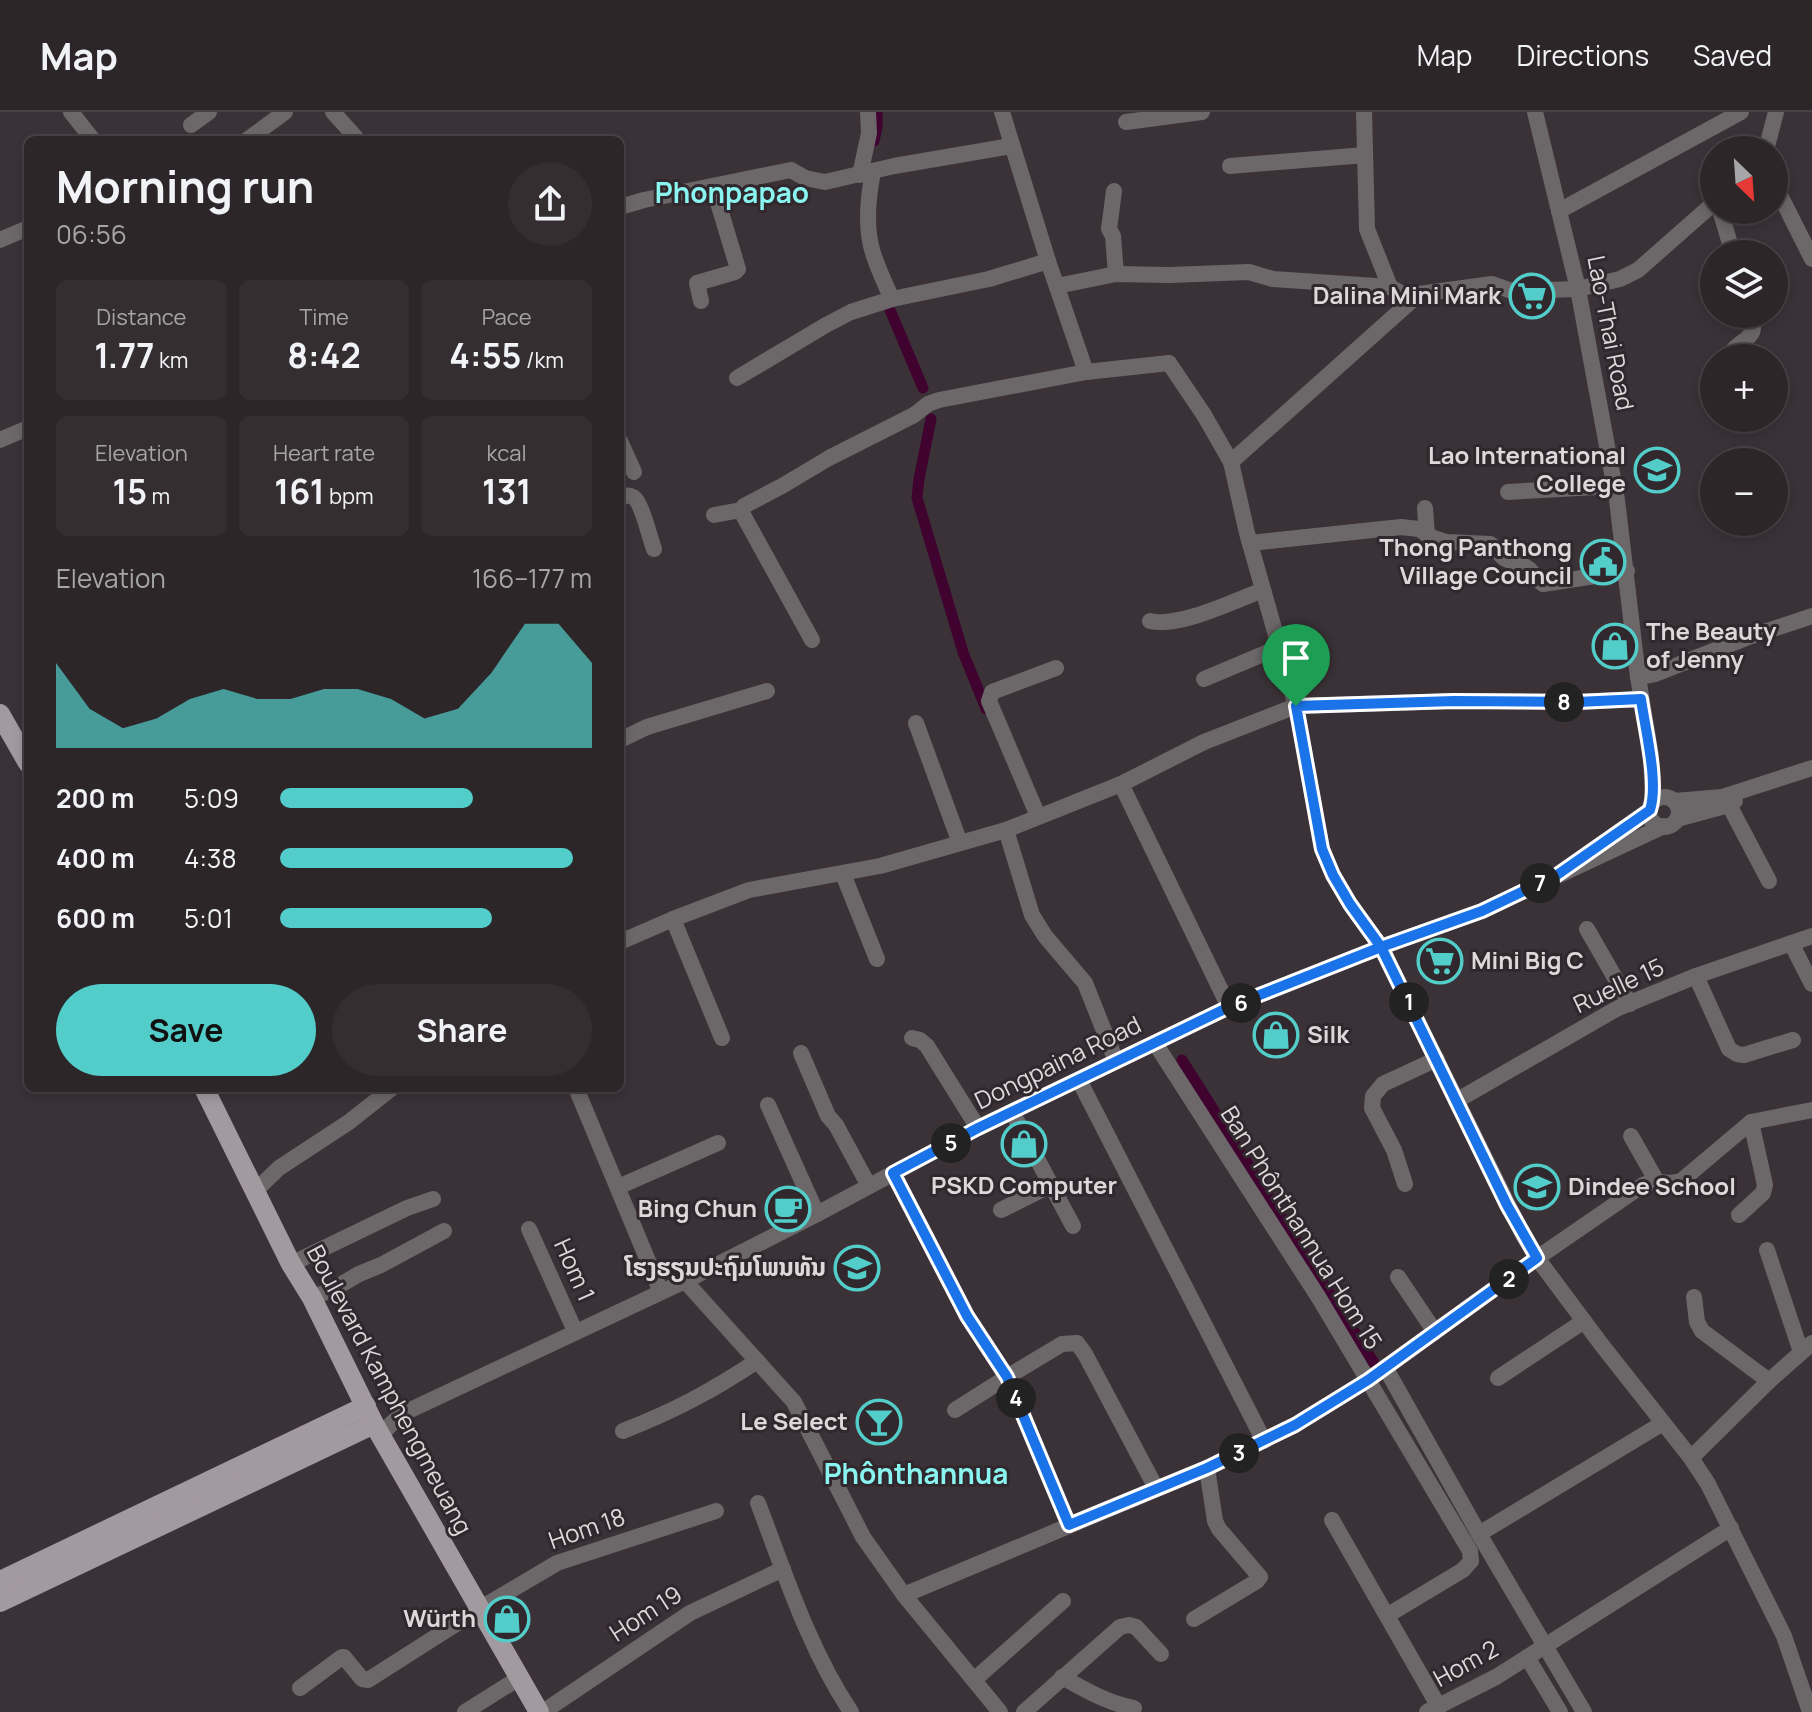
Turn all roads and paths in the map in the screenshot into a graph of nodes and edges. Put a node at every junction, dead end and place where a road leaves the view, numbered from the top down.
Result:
1 (71, 112) edge
2 (209, 112) edge
3 (285, 112) edge
4 (333, 112) edge
5 (868, 112) edge
6 (1002, 112) edge
7 (1202, 112) edge
8 (1364, 112) edge
9 (1535, 112) edge
10 (1741, 112) edge
11 (1776, 112) edge
12 (1126, 122) dead end
13 (191, 125) dead end
14 (90, 136) edge
15 (252, 136) edge
16 (354, 136) edge
17 (1770, 136) edge
18 (1011, 146) junction
19 (1365, 155) junction
20 (1230, 166) dead end
21 (867, 173) junction
22 (713, 186) junction
23 (1114, 191) dead end
24 (624, 206) edge
25 (1559, 211) junction
26 (1788, 211) edge
27 (1700, 215) edge
28 (24, 230) edge
29 (0, 240) edge
30 (1812, 259) edge
31 (1048, 261) junction
32 (1116, 274) junction
33 (1057, 286) junction
34 (1390, 287) junction
35 (1578, 289) junction
36 (892, 299) junction
37 (1412, 299) junction
38 (701, 301) dead end
39 (1754, 328) edge
40 (1740, 344) edge
41 (1086, 372) junction
42 (737, 378) dead end
43 (24, 430) edge
44 (0, 440) edge
45 (624, 450) edge
46 (1231, 462) junction
47 (634, 472) dead end
48 (1615, 486) junction
49 (1508, 492) dead end
50 (624, 497) edge
51 (1425, 508) dead end
52 (741, 510) junction
53 (714, 515) dead end
54 (1427, 535) junction
55 (1250, 543) junction
56 (654, 549) dead end
57 (1627, 571) junction
58 (1263, 590) junction
59 (1812, 616) edge
60 (1150, 621) dead end
61 (812, 640) dead end
62 (1280, 647) junction
63 (1056, 668) dead end
64 (1638, 677) junction
65 (1204, 679) dead end
66 (767, 691) dead end
67 (1641, 699) junction
68 (1296, 706) junction
69 (0, 714) edge
70 (916, 723) dead end
71 (624, 738) edge
72 (24, 756) edge
73 (1812, 768) edge
74 (1121, 784) junction
75 (1752, 788) junction
76 (1662, 803) junction
77 (1729, 805) junction
78 (1038, 816) junction
79 (1671, 823) junction
80 (1006, 830) junction
81 (960, 843) junction
82 (843, 874) junction
83 (1557, 875) junction
84 (1769, 881) dead end
85 (673, 919) junction
86 (1587, 929) dead end
87 (1812, 936) edge
88 (624, 940) edge
89 (1791, 943) junction
90 (1381, 947) junction
91 (877, 959) dead end
92 (1696, 976) junction
93 (1812, 984) edge
94 (1630, 1004) junction
95 (1229, 1007) junction
96 (722, 1038) dead end
97 (912, 1038) dead end
98 (1793, 1040) dead end
99 (1155, 1043) junction
100 (801, 1053) dead end
101 (1437, 1059) junction
102 (1116, 1061) junction
103 (1079, 1080) junction
104 (206, 1092) edge
105 (387, 1092) edge
106 (578, 1092) edge
107 (1456, 1101) junction
108 (768, 1105) dead end
109 (1812, 1110) edge
110 (1012, 1112) junction
111 (1751, 1122) junction
112 (978, 1128) junction
113 (1631, 1136) dead end
114 (718, 1143) dead end
115 (893, 1173) junction
116 (1656, 1180) junction
117 (1405, 1184) dead end
118 (1051, 1185) junction
119 (869, 1186) junction
120 (618, 1187) junction
121 (255, 1191) junction
122 (433, 1199) dead end
123 (1001, 1210) dead end
124 (817, 1214) junction
125 (1739, 1215) dead end
126 (1073, 1226) dead end
127 (529, 1229) dead end
128 (444, 1231) dead end
129 (1767, 1250) dead end
130 (1537, 1258) junction
131 (291, 1264) junction
132 (1398, 1277) dead end
133 (685, 1281) junction
134 (661, 1292) junction
135 (1694, 1297) dead end
136 (312, 1298) junction
137 (1584, 1321) junction
138 (575, 1331) junction
139 (1435, 1332) junction
140 (1806, 1348) edge
141 (757, 1361) junction
142 (1385, 1367) junction
143 (1007, 1377) junction
144 (1498, 1378) dead end
145 (1368, 1380) junction
146 (1769, 1381) junction
147 (955, 1410) dead end
148 (374, 1421) junction
149 (1663, 1423) junction
150 (623, 1431) dead end
151 (1264, 1441) junction
152 (1691, 1458) junction
153 (1207, 1468) junction
154 (1156, 1488) junction
155 (758, 1503) dead end
156 (716, 1511) dead end
157 (1332, 1520) dead end
158 (1069, 1525) junction
159 (1731, 1528) junction
160 (1479, 1534) junction
161 (783, 1569) junction
162 (0, 1581) edge
163 (904, 1595) junction
164 (1063, 1601) dead end
165 (0, 1602) edge
166 (481, 1608) junction
167 (1388, 1615) junction
168 (1194, 1619) dead end
169 (1546, 1646) junction
170 (1161, 1654) dead end
171 (1527, 1657) junction
172 (1062, 1677) junction
173 (519, 1678) junction
174 (974, 1680) junction
175 (300, 1688) dead end
176 (1134, 1708) dead end
177 (1433, 1709) edge
178 (465, 1712) edge
179 (541, 1712) edge
180 (851, 1712) edge
181 (1000, 1712) edge
182 (1024, 1712) edge
183 (1560, 1712) edge
184 (1584, 1712) edge
185 (1810, 1712) edge

1 - 14 street
2 - 13 street
3 - 15 street
4 - 16 street
5 - 21 street
6 - 18 street
7 - 12 street
8 - 19 street
9 - 25 street, Lao-Thai Road
10 - 25 street
11 - 17 street
18 - 21 street
18 - 31 street
19 - 20 street
19 - 34 street
21 - 22 street
21 - 36 street
22 - 24 street
22 - 38 street
23 - 32 street
25 - 35 street, Lao-Thai Road
26 - 30 street
27 - 35 street
28 - 29 street
31 - 33 street
31 - 36 street
32 - 33 street
32 - 34 street
33 - 41 street
34 - 37 street
35 - 37 street
35 - 48 street, Lao-Thai Road
36 - 42 street
37 - 46 street
39 - 40 street
41 - 46 street
41 - 52 street
43 - 44 street
45 - 47 street
46 - 55 street
48 - 49 street
48 - 57 street, Lao-Thai Road
50 - 56 street
51 - 54 street
52 - 53 street
52 - 61 street
54 - 55 street
54 - 57 street
55 - 58 street
57 - 64 street, Lao-Thai Road
58 - 60 street
58 - 62 street
59 - 64 street
62 - 65 street
62 - 68 street
63 - 78 street
64 - 67 street, Lao-Thai Road
66 - 71 street
67 - 68 street
67 - 76 street, Lao-Thai Road
68 - 74 street
68 - 90 street
69 - 72 main road
70 - 81 street
73 - 75 street, Dongpaina Road
74 - 78 street
74 - 95 street
75 - 76 street, Dongpaina Road
75 - 77 street, Dongpaina Road
76 - 79 street, Lao-Thai Road
76 - 79 street
76 - 83 street, Dongpaina Road
77 - 79 street, Dongpaina Road
77 - 84 street
78 - 80 street
79 - 83 street, Dongpaina Road
80 - 81 street
80 - 102 street
81 - 82 street
82 - 85 street
82 - 91 street
83 - 90 street, Dongpaina Road
85 - 88 street
85 - 96 street
86 - 94 street
87 - 89 street, Ruelle 15
89 - 92 street, Ruelle 15
89 - 93 street
90 - 95 street, Dongpaina Road
90 - 101 street
92 - 94 street, Ruelle 15
92 - 98 street
94 - 107 street, Ruelle 15
95 - 99 street, Dongpaina Road
97 - 112 street
99 - 102 street, Dongpaina Road
99 - 145 street, Ban Phônthannua Hom 15
100 - 119 street
101 - 107 street
101 - 117 street
102 - 103 street, Dongpaina Road
103 - 110 street, Dongpaina Road
103 - 151 street
104 - 121 main road, Boulevard Kamphengmeuang
105 - 121 street
106 - 120 street
107 - 130 street
108 - 124 street
109 - 111 street
110 - 112 street, Dongpaina Road
110 - 118 street
111 - 116 street
111 - 125 street
112 - 115 street, Dongpaina Road
113 - 116 street
114 - 120 street
115 - 119 street, Dongpaina Road
115 - 143 street
116 - 130 street
118 - 123 street
118 - 126 street
119 - 124 street, Dongpaina Road
120 - 134 street
121 - 131 main road, Boulevard Kamphengmeuang
122 - 131 street
124 - 133 street, Dongpaina Road
127 - 138 street, Hom 1
128 - 136 street
129 - 140 street
130 - 137 street
130 - 139 street
131 - 136 main road, Boulevard Kamphengmeuang
132 - 139 street
133 - 134 street, Dongpaina Road
133 - 141 street
134 - 138 street, Dongpaina Road
135 - 146 street
136 - 148 main road, Boulevard Kamphengmeuang
137 - 144 street
137 - 149 street
138 - 148 street, Dongpaina Road
139 - 142 street
140 - 146 street
141 - 150 street
141 - 163 street
142 - 145 street
142 - 160 street
143 - 147 street
143 - 154 street
143 - 158 street
145 - 151 street
145 - 167 street, Ban Phônthannua Hom 15
146 - 152 street
148 - 162 main road
148 - 165 main road
148 - 166 main road, Boulevard Kamphengmeuang
149 - 152 street
149 - 160 street
151 - 153 street
152 - 159 street
153 - 154 street
153 - 168 street
154 - 158 street
155 - 161 street
156 - 166 street, Hom 18
157 - 167 street
158 - 163 street
159 - 169 street, Hom 2
159 - 185 street
160 - 169 street
161 - 179 street, Hom 19
161 - 180 street
163 - 174 street
164 - 174 street
166 - 173 main road, Boulevard Kamphengmeuang
166 - 175 street, Hom 18
167 - 177 street
169 - 171 street, Hom 2
169 - 184 street
170 - 172 street
171 - 177 street, Hom 2
171 - 183 street
172 - 176 street
172 - 182 street
173 - 178 street
173 - 179 main road, Boulevard Kamphengmeuang
174 - 181 street

